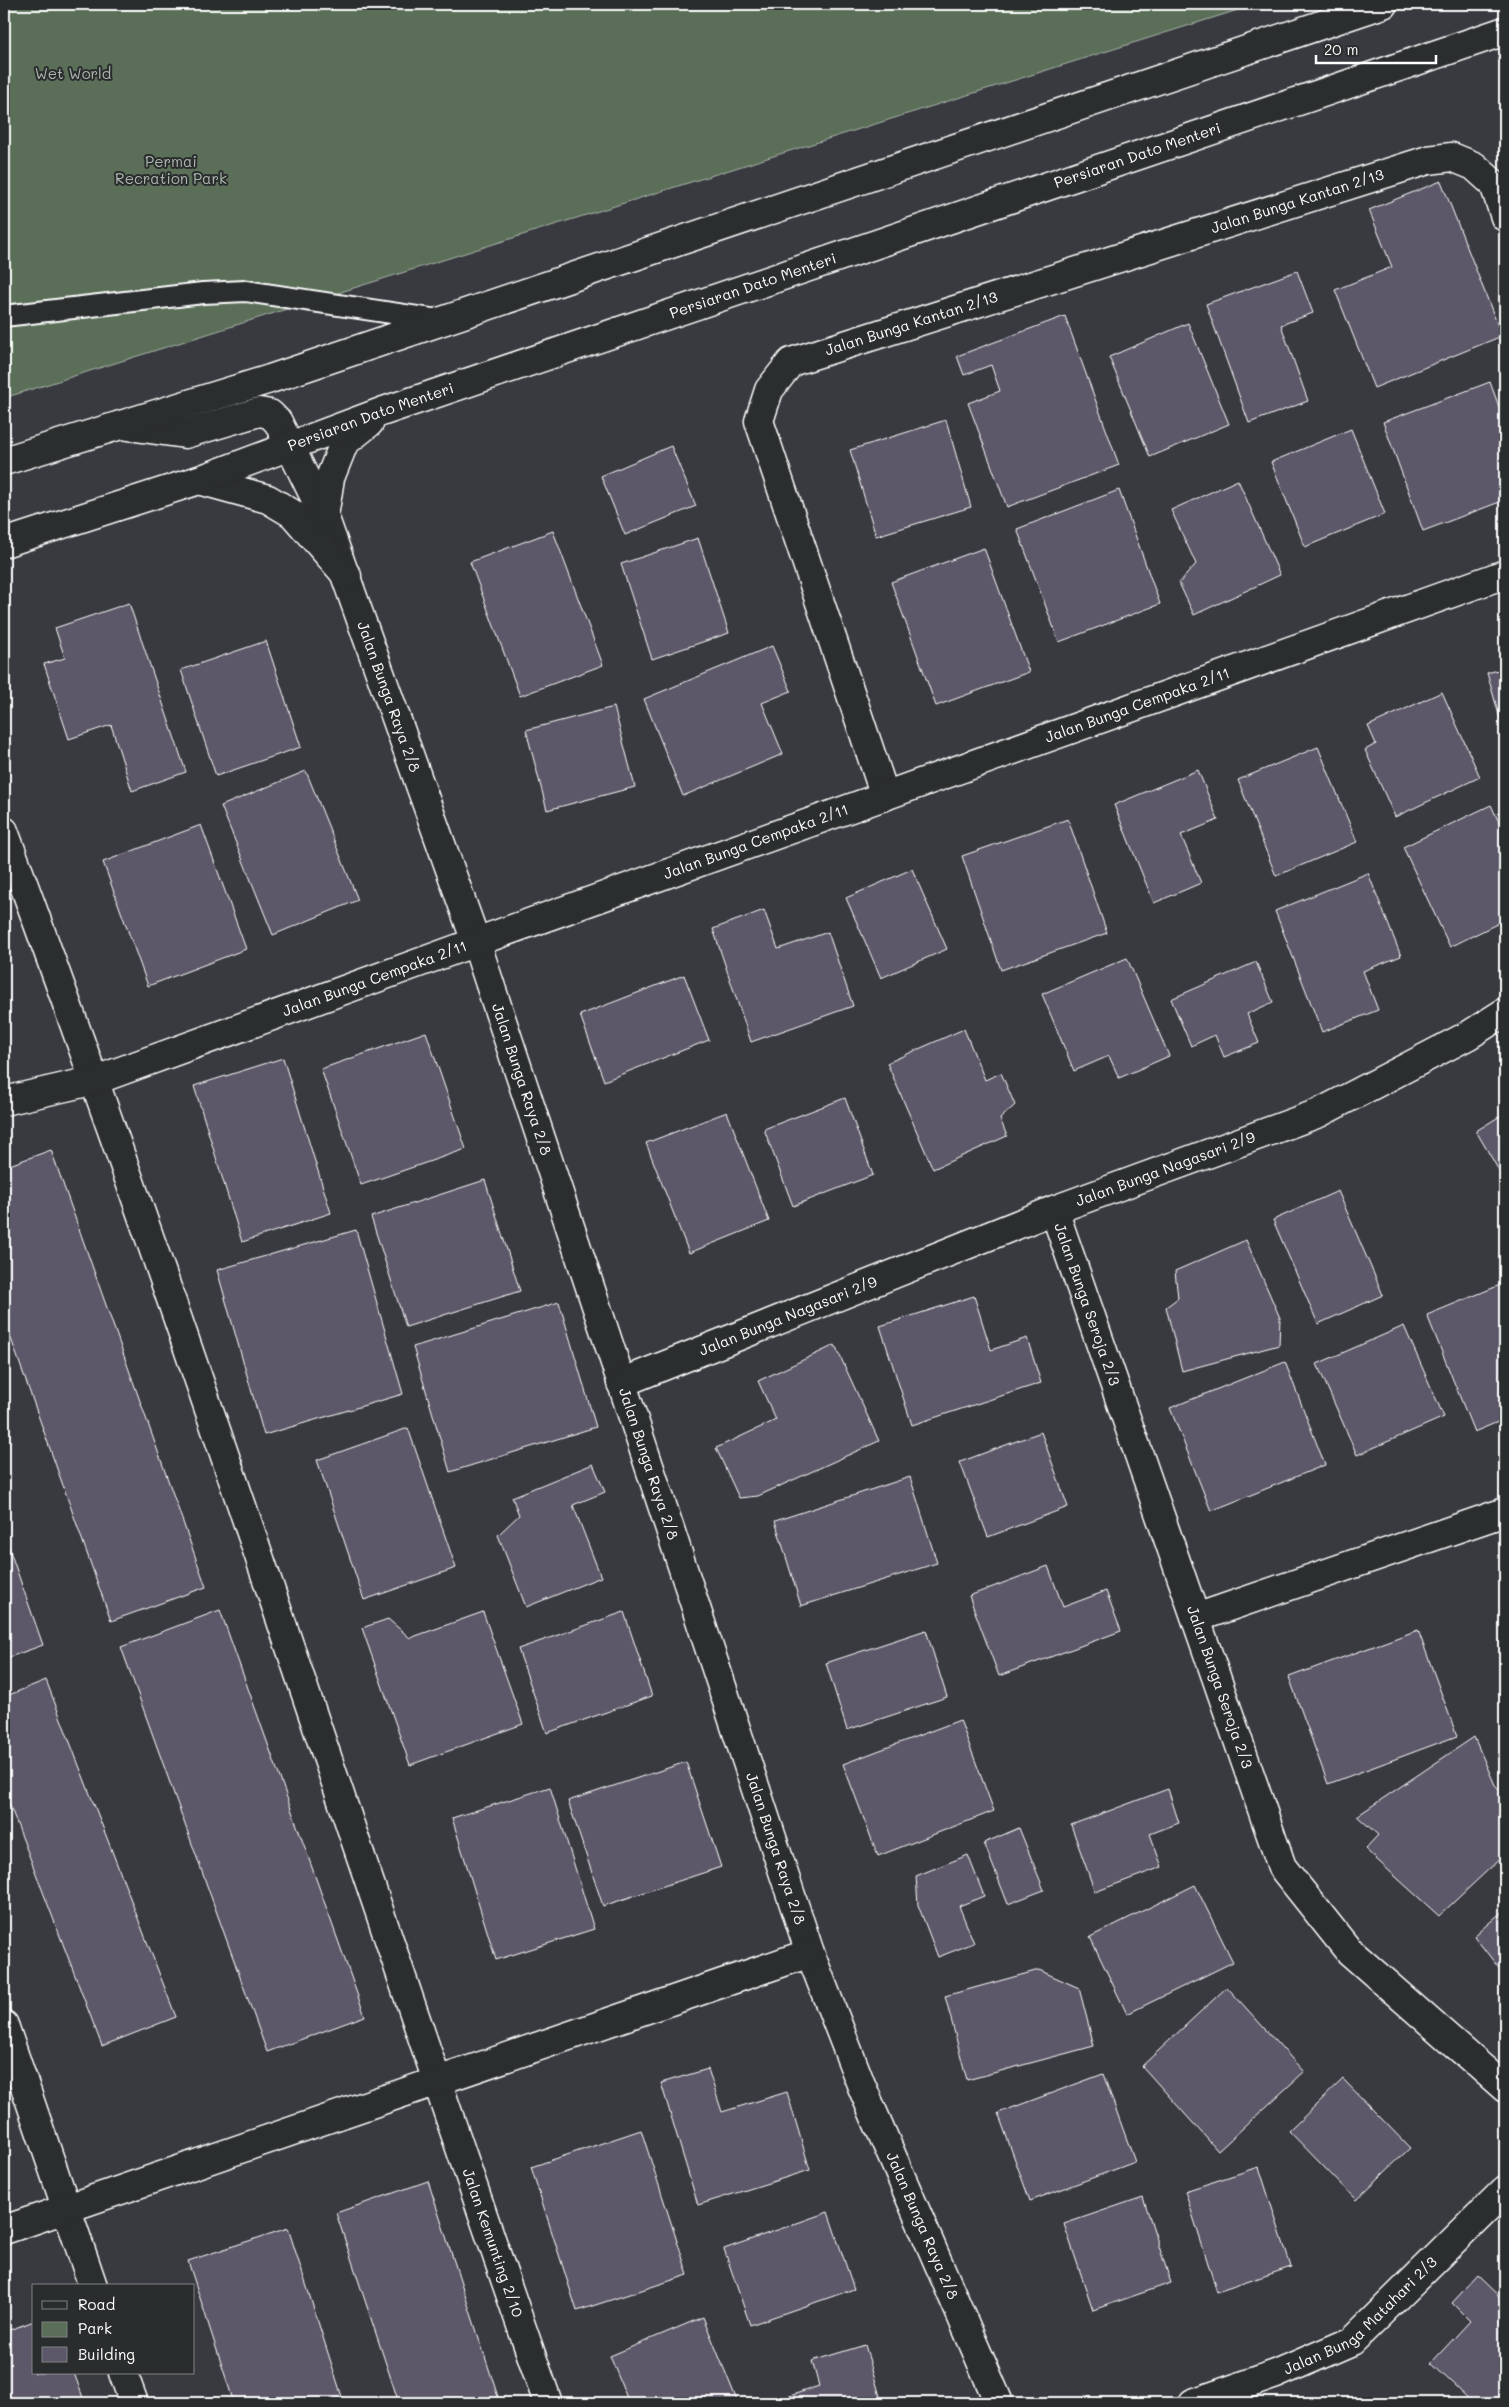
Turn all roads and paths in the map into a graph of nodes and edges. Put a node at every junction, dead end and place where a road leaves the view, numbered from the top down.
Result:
1 (1383, 4) edge
2 (1505, 31) edge
3 (1505, 217) edge
4 (4, 316) edge
5 (443, 320) junction
6 (381, 412) junction
7 (121, 425) junction
8 (291, 446) junction
9 (4, 462) edge
10 (199, 480) junction
11 (324, 516) junction
12 (4, 543) edge
13 (1505, 574) edge
14 (347, 576) junction
15 (885, 796) junction
16 (4, 831) edge
17 (476, 942) junction
18 (1505, 1012) edge
19 (96, 1080) junction
20 (4, 1101) edge
21 (1054, 1210) junction
22 (621, 1383) junction
23 (1505, 1512) edge
24 (1196, 1618) junction
25 (810, 1953) junction
26 (4, 2024) edge
27 (436, 2082) junction
28 (1505, 2088) edge
29 (1505, 2190) edge
30 (66, 2209) junction
31 (4, 2230) edge
32 (92, 2284) edge
33 (123, 2374) edge
34 (134, 2403) edge
35 (548, 2403) edge
36 (999, 2403) edge
37 (1194, 2403) edge

1 - 5 street
2 - 6 street, Persiaran Dato Menteri
3 - 15 street, Jalan Bunga Kantan 2/13
4 - 5 lane
5 - 7 street
6 - 8 street, Persiaran Dato Menteri
6 - 11 street
7 - 8 street, Jalan Bunga Raya 2/8
7 - 9 street
8 - 10 street, Persiaran Dato Menteri
8 - 11 street, Jalan Bunga Raya 2/8
10 - 12 street, Persiaran Dato Menteri
10 - 14 street
11 - 14 street, Jalan Bunga Raya 2/8
13 - 15 street, Jalan Bunga Cempaka 2/11
14 - 17 street, Jalan Bunga Raya 2/8
15 - 17 street, Jalan Bunga Cempaka 2/11
16 - 19 street, Jalan Kemunting 2/10
17 - 19 street, Jalan Bunga Cempaka 2/11
17 - 22 street, Jalan Bunga Raya 2/8
18 - 21 street, Jalan Bunga Nagasari 2/9
19 - 20 street, Jalan Bunga Cempaka 2/11
19 - 27 street, Jalan Kemunting 2/10
21 - 22 street, Jalan Bunga Nagasari 2/9
21 - 24 street, Jalan Bunga Seroja 2/3
22 - 25 street, Jalan Bunga Raya 2/8
23 - 24 street
24 - 28 street, Jalan Bunga Seroja 2/3
25 - 27 street
25 - 36 street, Jalan Bunga Raya 2/8
26 - 30 street
27 - 30 street
27 - 35 street, Jalan Kemunting 2/10
29 - 37 street, Jalan Bunga Matahari 2/3
30 - 31 street
30 - 32 street
33 - 34 street

